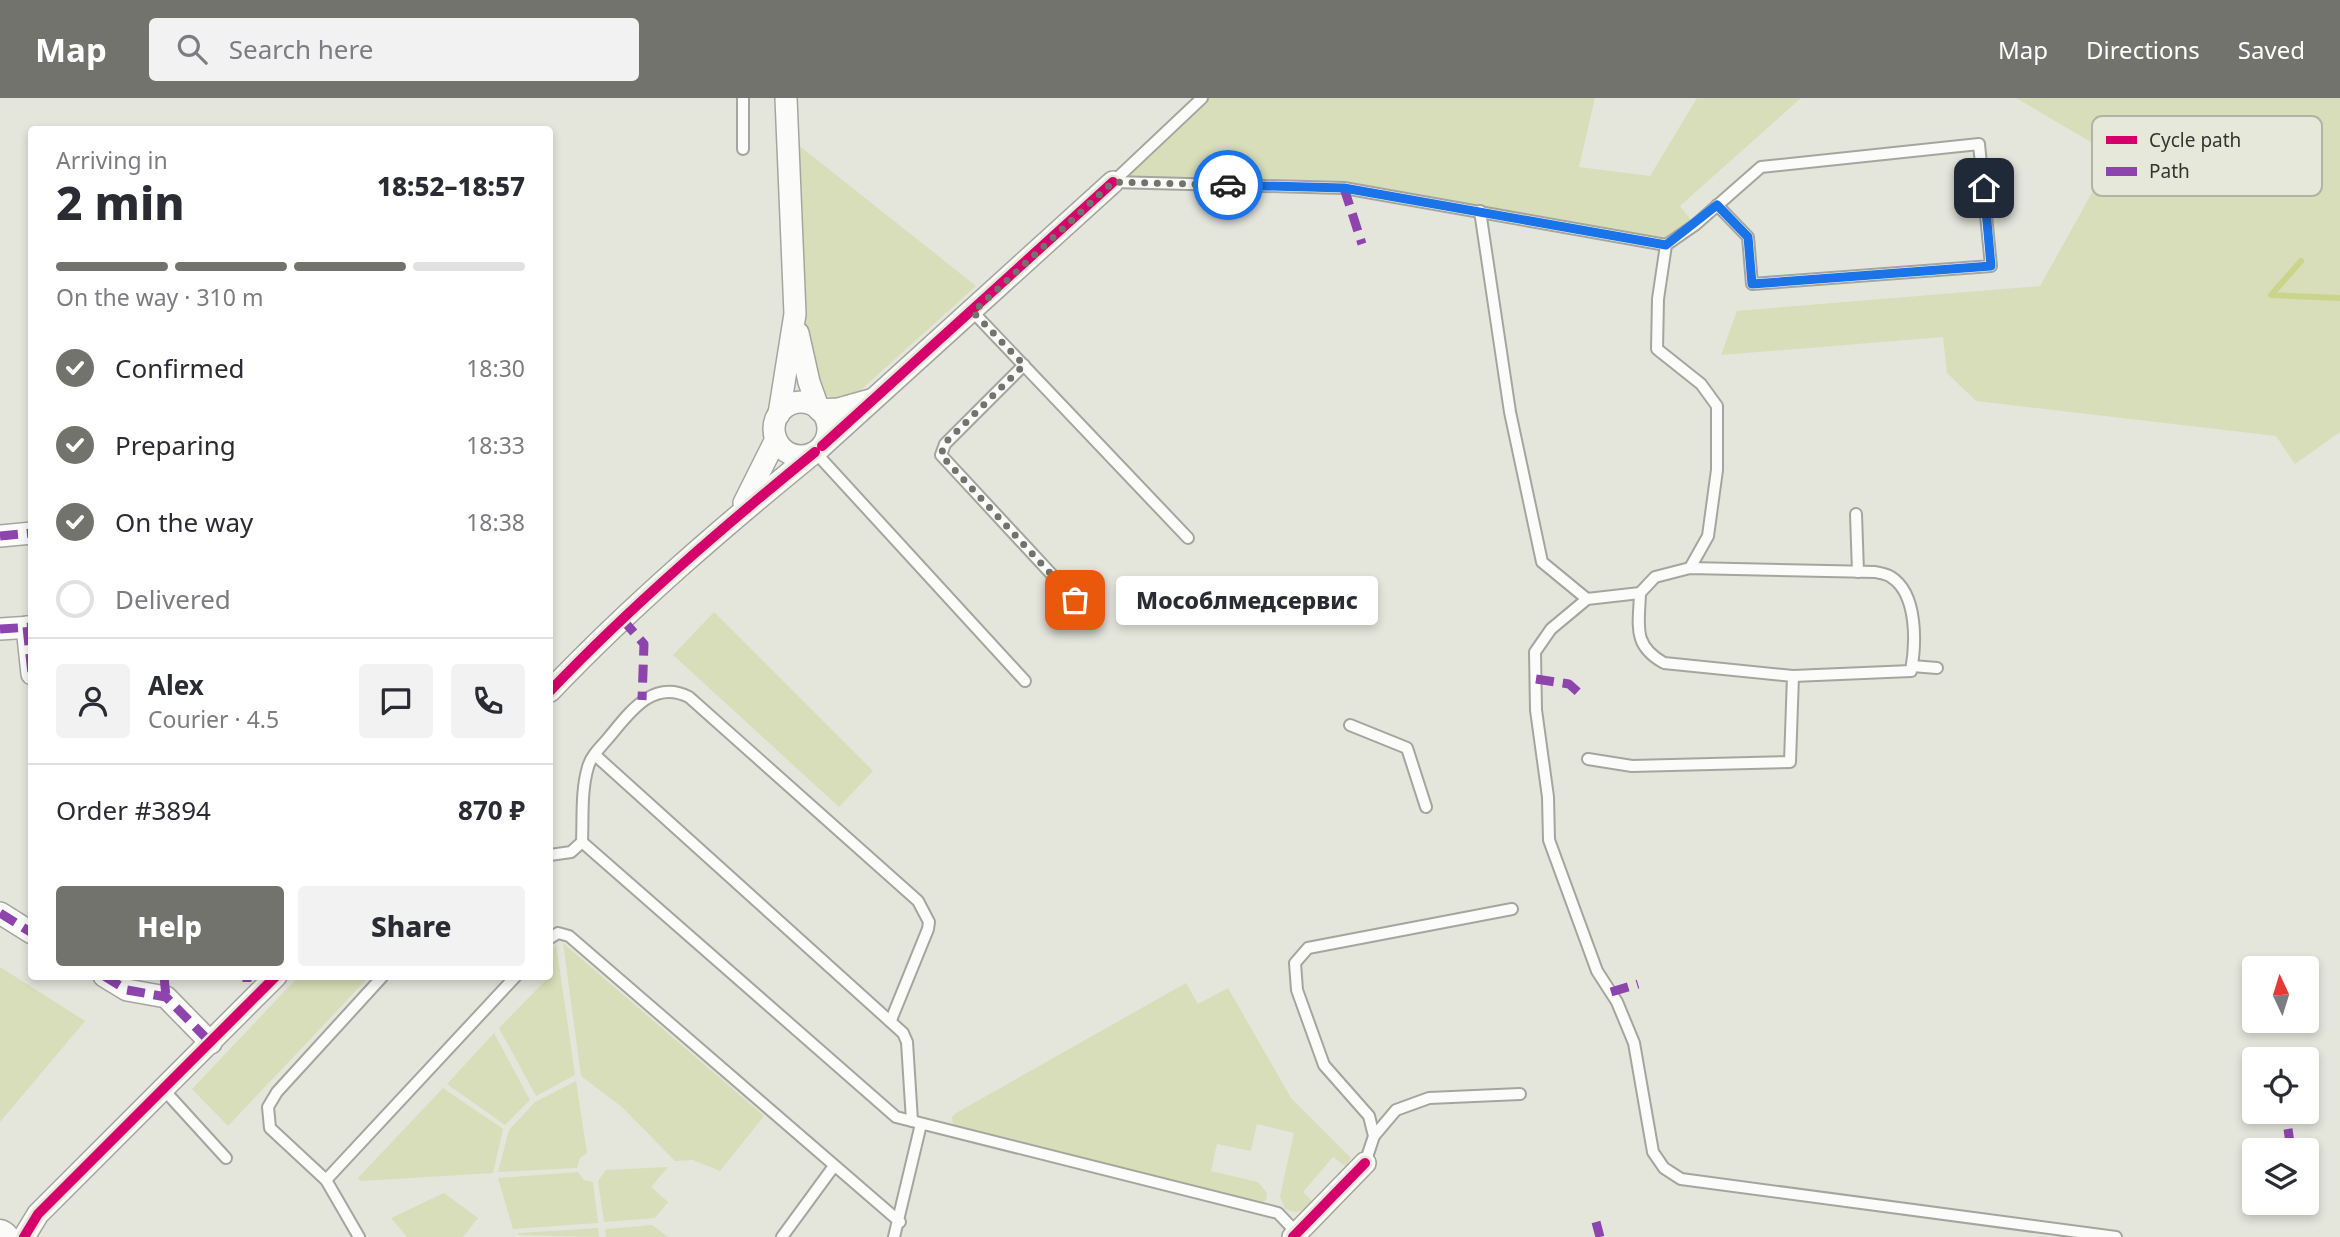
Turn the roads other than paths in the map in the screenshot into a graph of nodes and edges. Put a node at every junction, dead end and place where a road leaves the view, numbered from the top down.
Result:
1 (743, 98) edge
2 (786, 98) edge
3 (1202, 98) edge
4 (743, 149) dead end
5 (1113, 182) junction
6 (1717, 205) junction
7 (1480, 211) junction
8 (1666, 245) junction
9 (973, 312) junction
10 (795, 314) junction
11 (1024, 365) junction
12 (878, 397) junction
13 (819, 410) junction
14 (779, 414) junction
15 (776, 439) junction
16 (819, 449) junction
17 (1856, 514) dead end
18 (735, 517) junction
19 (28, 533) edge
20 (0, 536) edge
21 (1188, 538) dead end
22 (1690, 568) junction
23 (1858, 572) junction
24 (1640, 593) junction
25 (1587, 598) junction
26 (1093, 620) dead end
27 (28, 627) edge
28 (0, 629) edge
29 (1912, 666) junction
30 (1937, 668) dead end
31 (1793, 676) junction
32 (1025, 681) dead end
33 (553, 688) edge
34 (1350, 725) dead end
35 (595, 755) junction
36 (1588, 760) dead end
37 (1426, 807) dead end
38 (582, 842) junction
39 (553, 855) edge
40 (1512, 909) dead end
41 (0, 913) edge
42 (28, 930) edge
43 (553, 936) edge
44 (111, 980) edge
45 (272, 980) edge
46 (379, 980) edge
47 (512, 980) edge
48 (165, 987) edge
49 (891, 1020) junction
50 (211, 1043) junction
51 (164, 1090) junction
52 (1520, 1094) dead end
53 (917, 1122) junction
54 (1374, 1136) junction
55 (226, 1158) dead end
56 (1365, 1163) joint
57 (834, 1167) junction
58 (326, 1180) junction
59 (38, 1214) junction
60 (900, 1222) junction
61 (0, 1227) edge
62 (1295, 1235) edge
63 (24, 1237) edge
64 (359, 1237) edge
65 (782, 1237) edge
66 (894, 1237) edge
67 (2116, 1237) edge

1 - 4 lane
2 - 10 street
3 - 5 lane
5 - 7 lane
5 - 9 street
6 - 6 lane
6 - 8 lane
7 - 8 lane
7 - 25 lane
8 - 22 lane
9 - 11 lane
9 - 12 street
10 - 13 street
10 - 14 street
11 - 21 lane
11 - 26 lane
12 - 13 street
12 - 16 street
13 - 14 street
13 - 16 street
14 - 15 street
15 - 16 street
15 - 18 street
16 - 18 street
16 - 32 lane
17 - 23 lane
18 - 33 street
19 - 20 street
22 - 23 lane
22 - 24 lane
23 - 29 lane
24 - 25 lane
24 - 31 lane
25 - 67 lane
27 - 28 street
29 - 30 lane
29 - 31 lane
31 - 36 lane
34 - 37 lane
35 - 38 lane
35 - 49 lane
35 - 49 lane
38 - 39 lane
38 - 53 lane
40 - 54 lane
41 - 42 street
43 - 57 lane
44 - 48 street
45 - 50 street
46 - 58 lane
47 - 58 lane
48 - 50 street
49 - 53 lane
50 - 51 street
51 - 55 lane
51 - 59 street
52 - 54 lane
53 - 60 lane
53 - 62 lane
54 - 56 lane
56 - 62 street
57 - 60 lane
57 - 65 lane
58 - 64 lane
59 - 61 street
59 - 63 street
60 - 66 lane

